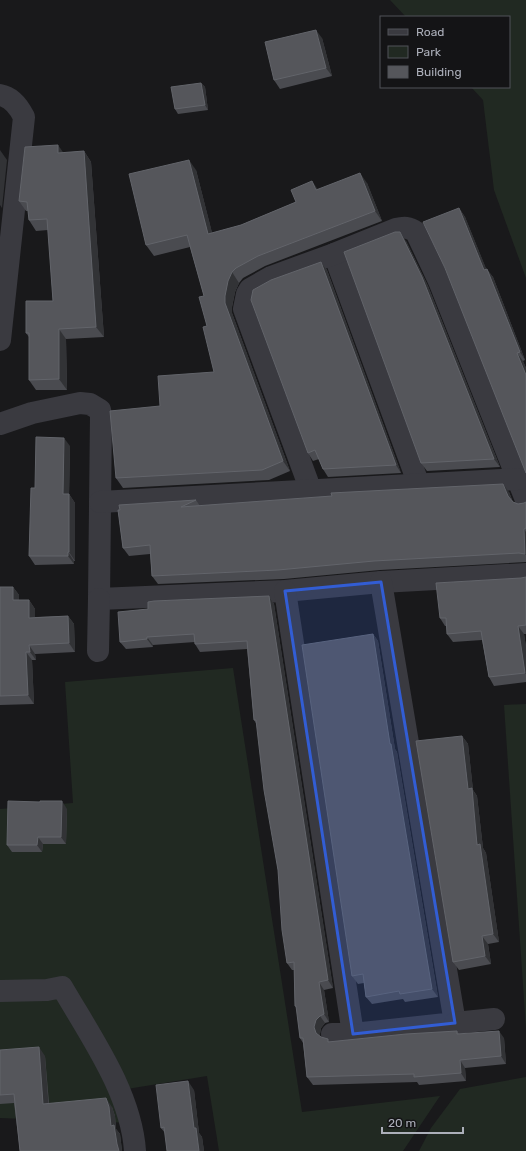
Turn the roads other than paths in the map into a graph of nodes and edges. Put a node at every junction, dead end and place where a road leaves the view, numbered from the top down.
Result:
1 (0, 95) edge
2 (334, 254) junction
3 (0, 340) edge
4 (0, 424) edge
5 (518, 479) junction
6 (419, 485) junction
7 (311, 490) junction
8 (526, 500) edge
9 (100, 502) junction
10 (526, 574) edge
11 (381, 582) junction
12 (285, 591) junction
13 (99, 599) junction
14 (98, 651) dead end
15 (0, 991) edge
16 (494, 1019) dead end
17 (455, 1023) junction
18 (332, 1034) dead end
19 (353, 1034) junction
20 (135, 1151) edge

1 - 3 street
2 - 5 street
2 - 6 street
2 - 7 street
4 - 9 street
5 - 6 street
5 - 8 street
6 - 7 street
7 - 9 street
9 - 13 street
10 - 11 street
11 - 12 street
11 - 17 street
12 - 13 street
12 - 19 street
13 - 14 street
15 - 20 street
16 - 17 street
17 - 19 street
18 - 19 street

